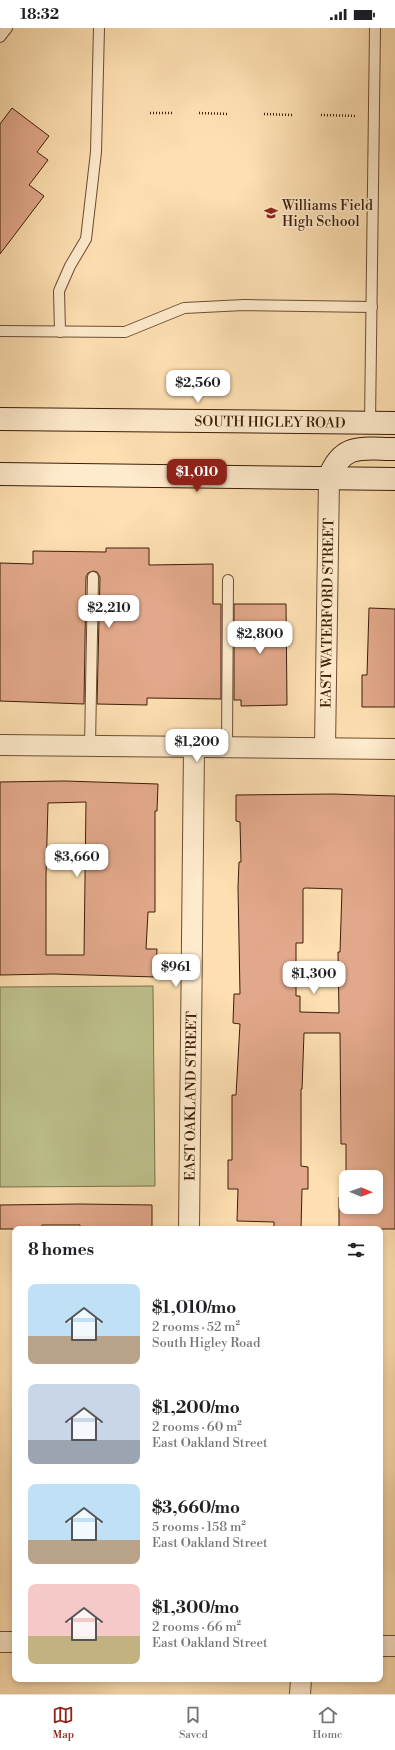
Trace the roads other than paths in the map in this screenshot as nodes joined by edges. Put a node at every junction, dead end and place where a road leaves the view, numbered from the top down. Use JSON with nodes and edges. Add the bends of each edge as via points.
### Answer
{"nodes":[{"id":1,"x":7,"y":28,"type":"edge"},
{"id":2,"x":99,"y":28,"type":"edge"},
{"id":3,"x":375,"y":28,"type":"edge"},
{"id":4,"x":0,"y":37,"type":"edge"},
{"id":5,"x":372,"y":307,"type":"junction"},
{"id":6,"x":0,"y":331,"type":"edge"},
{"id":7,"x":60,"y":332,"type":"junction"},
{"id":8,"x":0,"y":419,"type":"edge"},
{"id":9,"x":370,"y":423,"type":"junction"},
{"id":10,"x":395,"y":423,"type":"edge"},
{"id":11,"x":395,"y":450,"type":"edge"},
{"id":12,"x":0,"y":474,"type":"edge"},
{"id":13,"x":329,"y":478,"type":"junction"},
{"id":14,"x":395,"y":479,"type":"edge"},
{"id":15,"x":93,"y":578,"type":"dead end"},
{"id":16,"x":228,"y":580,"type":"dead end"},
{"id":17,"x":0,"y":745,"type":"edge"},
{"id":18,"x":90,"y":746,"type":"junction"},
{"id":19,"x":194,"y":747,"type":"junction"},
{"id":20,"x":227,"y":747,"type":"junction"},
{"id":21,"x":325,"y":748,"type":"junction"},
{"id":22,"x":395,"y":749,"type":"edge"},
{"id":23,"x":190,"y":1226,"type":"edge"},
{"id":24,"x":0,"y":1642,"type":"edge"},
{"id":25,"x":12,"y":1642,"type":"edge"},
{"id":26,"x":383,"y":1646,"type":"edge"},
{"id":27,"x":395,"y":1646,"type":"edge"},
{"id":28,"x":301,"y":1682,"type":"edge"},
{"id":29,"x":300,"y":1694,"type":"edge"}],
"edges":[{"from":1,"to":4,"type":"lane"},
{"from":2,"to":7,"type":"lane","via":[[96,152],[86,239],[59,291]]},
{"from":3,"to":5,"type":"lane"},
{"from":5,"to":7,"type":"lane","via":[[244,305],[184,308],[125,332]]},
{"from":5,"to":9,"type":"lane"},
{"from":6,"to":7,"type":"lane"},
{"from":8,"to":9,"type":"main road","name":"SOUTH HIGLEY ROAD"},
{"from":9,"to":10,"type":"main road","name":"SOUTH HIGLEY ROAD"},
{"from":11,"to":13,"type":"main road","via":[[349,451],[338,459]]},
{"from":12,"to":13,"type":"main road"},
{"from":13,"to":14,"type":"main road"},
{"from":13,"to":21,"type":"street","name":"EAST WATERFORD STREET"},
{"from":15,"to":18,"type":"lane"},
{"from":16,"to":20,"type":"lane"},
{"from":17,"to":18,"type":"street"},
{"from":18,"to":19,"type":"street"},
{"from":19,"to":20,"type":"street"},
{"from":19,"to":23,"type":"street","name":"EAST OAKLAND STREET"},
{"from":20,"to":21,"type":"street"},
{"from":21,"to":22,"type":"street"},
{"from":24,"to":25,"type":"street"},
{"from":26,"to":27,"type":"street"},
{"from":28,"to":29,"type":"street"}]}
